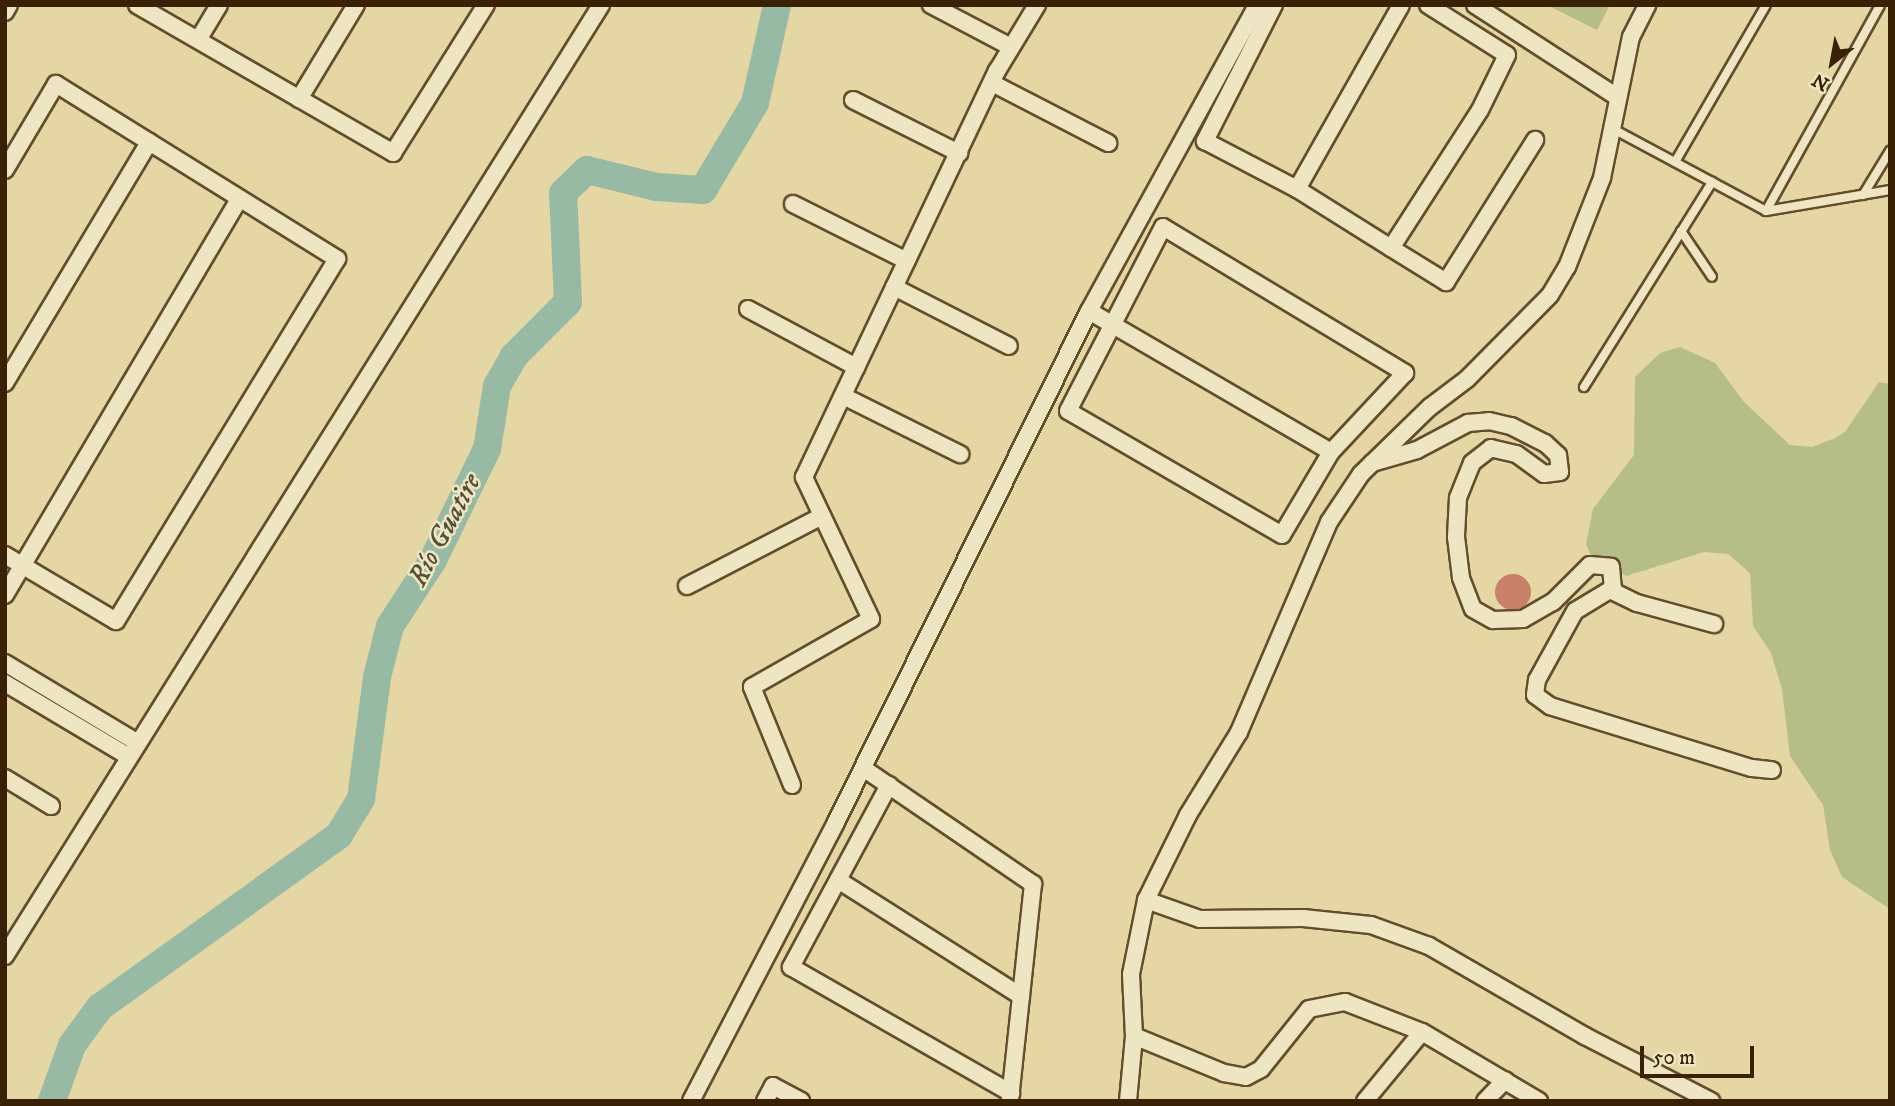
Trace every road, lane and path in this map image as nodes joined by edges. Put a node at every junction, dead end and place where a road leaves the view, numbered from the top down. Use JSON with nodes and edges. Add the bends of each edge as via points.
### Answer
{"nodes":[{"id":1,"x":9,"y":5,"type":"edge"},
{"id":2,"x":137,"y":5,"type":"edge"},
{"id":3,"x":219,"y":5,"type":"edge"},
{"id":4,"x":356,"y":5,"type":"edge"},
{"id":5,"x":486,"y":5,"type":"edge"},
{"id":6,"x":601,"y":5,"type":"edge"},
{"id":7,"x":931,"y":5,"type":"edge"},
{"id":8,"x":1037,"y":5,"type":"edge"},
{"id":9,"x":1256,"y":5,"type":"edge"},
{"id":10,"x":1274,"y":5,"type":"edge"},
{"id":11,"x":1401,"y":5,"type":"edge"},
{"id":12,"x":1428,"y":5,"type":"edge"},
{"id":13,"x":1475,"y":5,"type":"edge"},
{"id":14,"x":1647,"y":5,"type":"edge"},
{"id":15,"x":1766,"y":5,"type":"edge"},
{"id":16,"x":1880,"y":5,"type":"edge"},
{"id":17,"x":5,"y":12,"type":"edge"},
{"id":18,"x":198,"y":40,"type":"junction"},
{"id":19,"x":1011,"y":47,"type":"junction"},
{"id":20,"x":992,"y":83,"type":"junction"},
{"id":21,"x":1617,"y":97,"type":"junction"},
{"id":22,"x":299,"y":99,"type":"junction"},
{"id":23,"x":853,"y":100,"type":"dead end"},
{"id":24,"x":1615,"y":130,"type":"junction"},
{"id":25,"x":1535,"y":140,"type":"dead end"},
{"id":26,"x":149,"y":142,"type":"junction"},
{"id":27,"x":1108,"y":143,"type":"dead end"},
{"id":28,"x":1890,"y":151,"type":"edge"},
{"id":29,"x":958,"y":153,"type":"junction"},
{"id":30,"x":1675,"y":162,"type":"junction"},
{"id":31,"x":5,"y":170,"type":"edge"},
{"id":32,"x":1712,"y":182,"type":"junction"},
{"id":33,"x":1297,"y":189,"type":"junction"},
{"id":34,"x":1890,"y":190,"type":"edge"},
{"id":35,"x":1863,"y":195,"type":"junction"},
{"id":36,"x":239,"y":199,"type":"junction"},
{"id":37,"x":793,"y":204,"type":"dead end"},
{"id":38,"x":1766,"y":211,"type":"junction"},
{"id":39,"x":1681,"y":231,"type":"junction"},
{"id":40,"x":1391,"y":248,"type":"junction"},
{"id":41,"x":907,"y":261,"type":"junction"},
{"id":42,"x":1712,"y":277,"type":"dead end"},
{"id":43,"x":894,"y":287,"type":"junction"},
{"id":44,"x":748,"y":309,"type":"dead end"},
{"id":45,"x":1089,"y":311,"type":"junction"},
{"id":46,"x":1113,"y":325,"type":"junction"},
{"id":47,"x":1009,"y":346,"type":"dead end"},
{"id":48,"x":856,"y":367,"type":"junction"},
{"id":49,"x":5,"y":383,"type":"edge"},
{"id":50,"x":1584,"y":387,"type":"dead end"},
{"id":51,"x":842,"y":396,"type":"junction"},
{"id":52,"x":1331,"y":452,"type":"junction"},
{"id":53,"x":960,"y":454,"type":"dead end"},
{"id":54,"x":1372,"y":463,"type":"junction"},
{"id":55,"x":822,"y":516,"type":"junction"},
{"id":56,"x":5,"y":555,"type":"edge"},
{"id":57,"x":23,"y":566,"type":"junction"},
{"id":58,"x":687,"y":586,"type":"dead end"},
{"id":59,"x":1610,"y":590,"type":"junction"},
{"id":60,"x":5,"y":595,"type":"edge"},
{"id":61,"x":1714,"y":624,"type":"dead end"},
{"id":62,"x":5,"y":663,"type":"edge"},
{"id":63,"x":5,"y":683,"type":"edge"},
{"id":64,"x":133,"y":750,"type":"junction"},
{"id":65,"x":863,"y":768,"type":"junction"},
{"id":66,"x":1772,"y":770,"type":"dead end"},
{"id":67,"x":5,"y":778,"type":"edge"},
{"id":68,"x":792,"y":785,"type":"dead end"},
{"id":69,"x":889,"y":785,"type":"junction"},
{"id":70,"x":51,"y":806,"type":"dead end"},
{"id":71,"x":838,"y":880,"type":"junction"},
{"id":72,"x":1146,"y":900,"type":"junction"},
{"id":73,"x":5,"y":956,"type":"edge"},
{"id":74,"x":1021,"y":996,"type":"junction"},
{"id":75,"x":1422,"y":1032,"type":"junction"},
{"id":76,"x":1134,"y":1036,"type":"junction"},
{"id":77,"x":1505,"y":1080,"type":"junction"},
{"id":78,"x":1010,"y":1097,"type":"edge"},
{"id":79,"x":691,"y":1101,"type":"edge"},
{"id":80,"x":765,"y":1101,"type":"edge"},
{"id":81,"x":802,"y":1101,"type":"edge"},
{"id":82,"x":1128,"y":1101,"type":"edge"},
{"id":83,"x":1365,"y":1101,"type":"edge"},
{"id":84,"x":1485,"y":1101,"type":"edge"},
{"id":85,"x":1539,"y":1101,"type":"edge"},
{"id":86,"x":1711,"y":1101,"type":"edge"}],
"edges":[{"from":1,"to":17,"type":"street"},
{"from":2,"to":18,"type":"street"},
{"from":3,"to":18,"type":"street"},
{"from":4,"to":22,"type":"street"},
{"from":5,"to":22,"type":"street","via":[[393,153]]},
{"from":6,"to":64,"type":"street"},
{"from":7,"to":19,"type":"street"},
{"from":8,"to":19,"type":"street"},
{"from":9,"to":45,"type":"street"},
{"from":10,"to":33,"type":"street","via":[[1206,141]]},
{"from":11,"to":33,"type":"street"},
{"from":12,"to":40,"type":"street","via":[[1507,55],[1480,110]]},
{"from":13,"to":21,"type":"street"},
{"from":14,"to":21,"type":"street","via":[[1631,37]]},
{"from":15,"to":30,"type":"lane"},
{"from":16,"to":38,"type":"lane"},
{"from":18,"to":22,"type":"street"},
{"from":19,"to":20,"type":"street"},
{"from":20,"to":27,"type":"street"},
{"from":20,"to":29,"type":"street"},
{"from":21,"to":24,"type":"street"},
{"from":23,"to":29,"type":"street"},
{"from":24,"to":30,"type":"lane"},
{"from":24,"to":54,"type":"street","via":[[1577,242],[1550,295],[1467,379],[1430,407]]},
{"from":25,"to":40,"type":"street","via":[[1446,282]]},
{"from":26,"to":31,"type":"street","via":[[56,84]]},
{"from":26,"to":36,"type":"street"},
{"from":26,"to":49,"type":"street"},
{"from":28,"to":35,"type":"lane"},
{"from":29,"to":41,"type":"street"},
{"from":30,"to":32,"type":"lane"},
{"from":32,"to":38,"type":"lane"},
{"from":32,"to":39,"type":"lane"},
{"from":33,"to":40,"type":"street"},
{"from":34,"to":35,"type":"lane"},
{"from":35,"to":38,"type":"lane"},
{"from":36,"to":57,"type":"street"},
{"from":36,"to":57,"type":"street","via":[[337,259],[116,621]]},
{"from":37,"to":41,"type":"street"},
{"from":39,"to":42,"type":"lane"},
{"from":39,"to":50,"type":"lane"},
{"from":41,"to":43,"type":"street"},
{"from":43,"to":47,"type":"street"},
{"from":43,"to":48,"type":"street"},
{"from":44,"to":48,"type":"street"},
{"from":45,"to":46,"type":"street"},
{"from":45,"to":65,"type":"street"},
{"from":46,"to":52,"type":"street"},
{"from":46,"to":52,"type":"street","via":[[1068,411],[1282,536]]},
{"from":46,"to":52,"type":"street","via":[[1163,227],[1405,373]]},
{"from":48,"to":51,"type":"street"},
{"from":51,"to":53,"type":"street"},
{"from":51,"to":55,"type":"street","via":[[804,477]]},
{"from":54,"to":59,"type":"street","via":[[1418,450],[1468,423],[1489,421],[1536,436],[1558,455],[1560,472],[1544,474],[1516,454],[1491,448],[1472,463],[1456,518],[1458,558],[1469,600],[1481,615],[1493,620],[1523,619],[1553,602],[1597,563],[1611,567],[1615,580]]},
{"from":54,"to":72,"type":"street","via":[[1329,522],[1239,732],[1188,815]]},
{"from":55,"to":58,"type":"street"},
{"from":55,"to":68,"type":"street","via":[[871,619],[752,687]]},
{"from":56,"to":57,"type":"street"},
{"from":57,"to":60,"type":"street"},
{"from":59,"to":61,"type":"street","via":[[1637,603]]},
{"from":59,"to":66,"type":"street","via":[[1575,611],[1537,680],[1534,690],[1541,702],[1752,768]]},
{"from":62,"to":64,"type":"street"},
{"from":63,"to":64,"type":"street"},
{"from":64,"to":73,"type":"street"},
{"from":65,"to":69,"type":"street"},
{"from":65,"to":79,"type":"street"},
{"from":67,"to":70,"type":"street"},
{"from":69,"to":71,"type":"street"},
{"from":69,"to":74,"type":"street","via":[[1033,884]]},
{"from":71,"to":74,"type":"street"},
{"from":71,"to":78,"type":"street","via":[[791,967]]},
{"from":72,"to":76,"type":"street","via":[[1131,974]]},
{"from":72,"to":86,"type":"street","via":[[1200,919],[1303,918],[1371,925],[1429,946],[1585,1036]]},
{"from":74,"to":78,"type":"street"},
{"from":75,"to":76,"type":"street","via":[[1345,1002],[1329,1002],[1308,1009],[1261,1069],[1238,1077]]},
{"from":75,"to":77,"type":"street"},
{"from":75,"to":83,"type":"street"},
{"from":76,"to":82,"type":"street"},
{"from":77,"to":84,"type":"street"},
{"from":77,"to":85,"type":"street"},
{"from":80,"to":81,"type":"street","via":[[772,1086]]}]}
